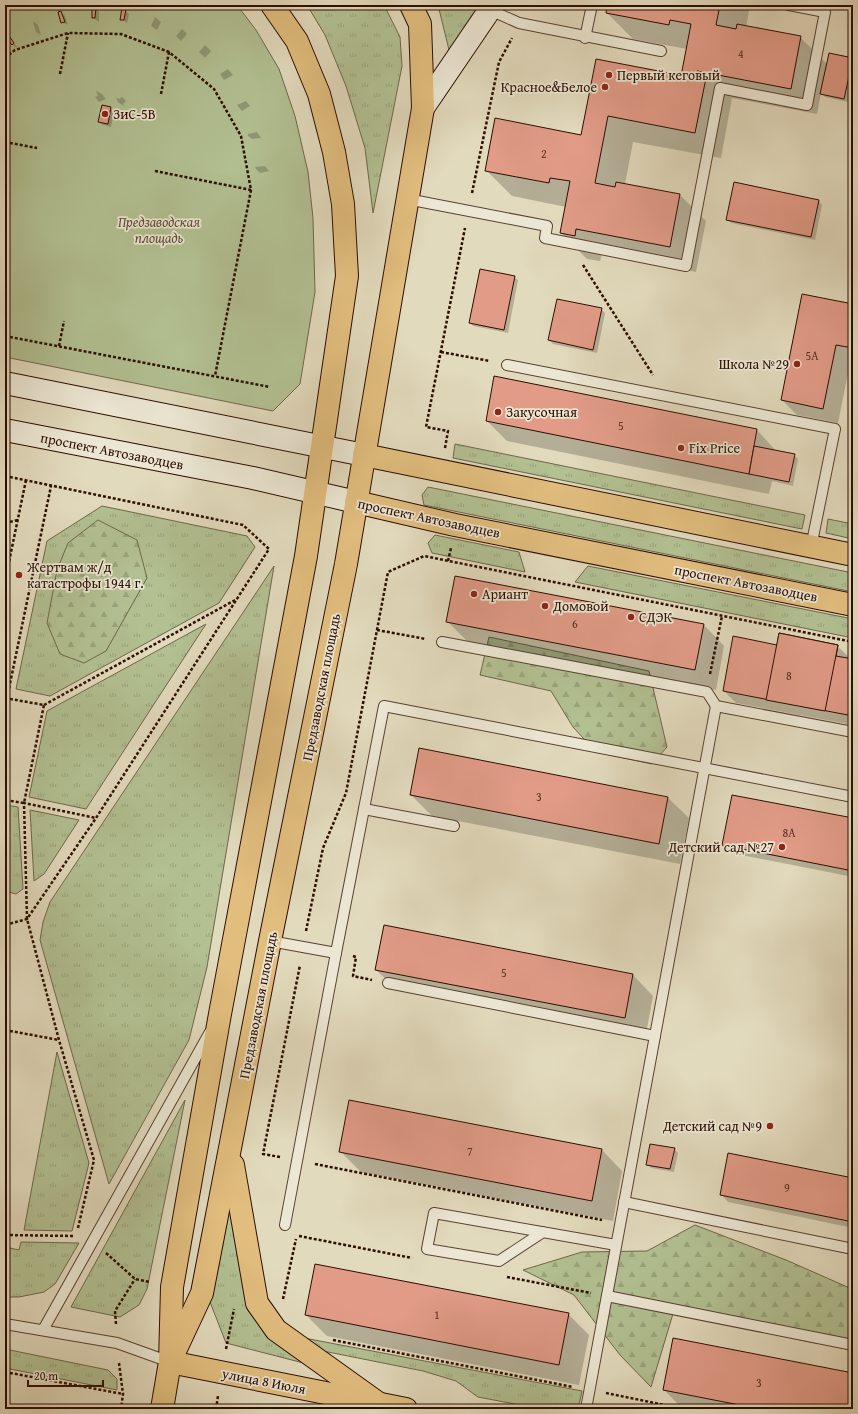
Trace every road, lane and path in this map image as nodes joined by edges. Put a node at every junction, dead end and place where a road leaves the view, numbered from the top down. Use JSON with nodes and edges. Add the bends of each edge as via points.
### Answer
{"nodes":[{"id":1,"x":272,"y":5,"type":"edge"},
{"id":2,"x":411,"y":5,"type":"edge"},
{"id":3,"x":592,"y":5,"type":"edge"},
{"id":4,"x":789,"y":5,"type":"edge"},
{"id":5,"x":491,"y":7,"type":"edge"},
{"id":6,"x":68,"y":32,"type":"junction"},
{"id":7,"x":585,"y":38,"type":"junction"},
{"id":8,"x":661,"y":51,"type":"dead end"},
{"id":9,"x":169,"y":52,"type":"junction"},
{"id":10,"x":5,"y":58,"type":"edge"},
{"id":11,"x":60,"y":74,"type":"dead end"},
{"id":12,"x":161,"y":94,"type":"dead end"},
{"id":13,"x":423,"y":108,"type":"junction"},
{"id":14,"x":5,"y":142,"type":"edge"},
{"id":15,"x":37,"y":148,"type":"dead end"},
{"id":16,"x":155,"y":171,"type":"dead end"},
{"id":17,"x":251,"y":190,"type":"junction"},
{"id":18,"x":407,"y":199,"type":"junction"},
{"id":19,"x":570,"y":243,"type":"junction"},
{"id":20,"x":64,"y":321,"type":"dead end"},
{"id":21,"x":5,"y":336,"type":"edge"},
{"id":22,"x":59,"y":346,"type":"junction"},
{"id":23,"x":441,"y":352,"type":"dead end"},
{"id":24,"x":507,"y":365,"type":"joint"},
{"id":25,"x":215,"y":376,"type":"junction"},
{"id":26,"x":5,"y":383,"type":"edge"},
{"id":27,"x":270,"y":387,"type":"dead end"},
{"id":28,"x":666,"y":396,"type":"junction"},
{"id":29,"x":5,"y":430,"type":"edge"},
{"id":30,"x":448,"y":431,"type":"dead end"},
{"id":31,"x":322,"y":446,"type":"junction"},
{"id":32,"x":445,"y":450,"type":"dead end"},
{"id":33,"x":364,"y":455,"type":"junction"},
{"id":34,"x":5,"y":476,"type":"edge"},
{"id":35,"x":26,"y":480,"type":"junction"},
{"id":36,"x":51,"y":486,"type":"junction"},
{"id":37,"x":315,"y":493,"type":"junction"},
{"id":38,"x":356,"y":502,"type":"junction"},
{"id":39,"x":18,"y":520,"type":"junction"},
{"id":40,"x":5,"y":523,"type":"edge"},
{"id":41,"x":811,"y":547,"type":"junction"},
{"id":42,"x":449,"y":554,"type":"dead end"},
{"id":43,"x":853,"y":555,"type":"edge"},
{"id":44,"x":448,"y":561,"type":"junction"},
{"id":45,"x":5,"y":581,"type":"edge"},
{"id":46,"x":237,"y":599,"type":"junction"},
{"id":47,"x":853,"y":605,"type":"edge"},
{"id":48,"x":722,"y":616,"type":"junction"},
{"id":49,"x":377,"y":630,"type":"junction"},
{"id":50,"x":442,"y":642,"type":"joint"},
{"id":51,"x":853,"y":642,"type":"edge"},
{"id":52,"x":707,"y":692,"type":"junction"},
{"id":53,"x":6,"y":698,"type":"edge"},
{"id":54,"x":44,"y":705,"type":"junction"},
{"id":55,"x":716,"y":706,"type":"junction"},
{"id":56,"x":853,"y":732,"type":"edge"},
{"id":57,"x":705,"y":769,"type":"junction"},
{"id":58,"x":853,"y":797,"type":"edge"},
{"id":59,"x":5,"y":800,"type":"edge"},
{"id":60,"x":24,"y":803,"type":"junction"},
{"id":61,"x":364,"y":808,"type":"junction"},
{"id":62,"x":96,"y":818,"type":"junction"},
{"id":63,"x":454,"y":826,"type":"dead end"},
{"id":64,"x":27,"y":919,"type":"junction"},
{"id":65,"x":5,"y":925,"type":"edge"},
{"id":66,"x":270,"y":941,"type":"junction"},
{"id":67,"x":303,"y":947,"type":"junction"},
{"id":68,"x":336,"y":953,"type":"junction"},
{"id":69,"x":388,"y":983,"type":"joint"},
{"id":70,"x":220,"y":1014,"type":"junction"},
{"id":71,"x":5,"y":1030,"type":"edge"},
{"id":72,"x":655,"y":1036,"type":"junction"},
{"id":73,"x":59,"y":1040,"type":"junction"},
{"id":74,"x":231,"y":1146,"type":"junction"},
{"id":75,"x":298,"y":1160,"type":"junction"},
{"id":76,"x":624,"y":1202,"type":"junction"},
{"id":77,"x":620,"y":1224,"type":"junction"},
{"id":78,"x":285,"y":1225,"type":"dead end"},
{"id":79,"x":543,"y":1232,"type":"junction"},
{"id":80,"x":5,"y":1235,"type":"edge"},
{"id":81,"x":296,"y":1235,"type":"dead end"},
{"id":82,"x":76,"y":1236,"type":"junction"},
{"id":83,"x":94,"y":1242,"type":"junction"},
{"id":84,"x":616,"y":1245,"type":"junction"},
{"id":85,"x":853,"y":1249,"type":"edge"},
{"id":86,"x":607,"y":1296,"type":"junction"},
{"id":87,"x":282,"y":1301,"type":"dead end"},
{"id":88,"x":5,"y":1324,"type":"edge"},
{"id":89,"x":43,"y":1330,"type":"junction"},
{"id":90,"x":331,"y":1340,"type":"dead end"},
{"id":91,"x":853,"y":1345,"type":"edge"},
{"id":92,"x":170,"y":1362,"type":"junction"},
{"id":93,"x":5,"y":1372,"type":"edge"},
{"id":94,"x":590,"y":1390,"type":"junction"},
{"id":95,"x":123,"y":1394,"type":"dead end"},
{"id":96,"x":378,"y":1403,"type":"junction"},
{"id":97,"x":162,"y":1409,"type":"edge"},
{"id":98,"x":406,"y":1409,"type":"edge"},
{"id":99,"x":586,"y":1409,"type":"edge"},
{"id":100,"x":684,"y":1409,"type":"edge"}],
"edges":[{"from":1,"to":31,"type":"main road","via":[[297,41],[319,94],[334,152],[343,204],[347,276]]},
{"from":2,"to":13,"type":"main road","name":"Предзаводская площадь","via":[[420,24]]},
{"from":3,"to":7,"type":"lane"},
{"from":4,"to":19,"type":"lane","via":[[825,12],[807,105],[720,88],[686,266]]},
{"from":5,"to":7,"type":"lane","via":[[519,23]]},
{"from":5,"to":13,"type":"main road"},
{"from":6,"to":9,"type":"path","via":[[121,34]]},
{"from":6,"to":10,"type":"path","via":[[15,50]]},
{"from":6,"to":11,"type":"path"},
{"from":7,"to":8,"type":"lane"},
{"from":9,"to":12,"type":"path"},
{"from":9,"to":17,"type":"path","via":[[214,88],[241,136]]},
{"from":13,"to":18,"type":"main road","name":"Предзаводская площадь"},
{"from":14,"to":15,"type":"path"},
{"from":16,"to":17,"type":"path"},
{"from":17,"to":25,"type":"path"},
{"from":18,"to":19,"type":"lane","via":[[547,226],[545,238]]},
{"from":18,"to":33,"type":"main road","name":"Предзаводская площадь"},
{"from":19,"to":28,"type":"path"},
{"from":20,"to":22,"type":"path"},
{"from":21,"to":22,"type":"path"},
{"from":22,"to":25,"type":"path"},
{"from":23,"to":24,"type":"path"},
{"from":24,"to":28,"type":"lane"},
{"from":25,"to":27,"type":"path"},
{"from":26,"to":31,"type":"main road"},
{"from":28,"to":41,"type":"lane","via":[[835,429]]},
{"from":29,"to":37,"type":"main road","name":"проспект Автозаводцев","via":[[252,478]]},
{"from":30,"to":32,"type":"path"},
{"from":31,"to":33,"type":"main road"},
{"from":31,"to":37,"type":"main road"},
{"from":33,"to":38,"type":"main road","name":"Предзаводская площадь"},
{"from":33,"to":41,"type":"main road"},
{"from":34,"to":35,"type":"path"},
{"from":35,"to":36,"type":"path"},
{"from":35,"to":39,"type":"path"},
{"from":36,"to":46,"type":"path","via":[[243,525],[269,549]]},
{"from":36,"to":53,"type":"path"},
{"from":37,"to":38,"type":"main road","name":"проспект Автозаводцев"},
{"from":37,"to":70,"type":"main road","name":"Предзаводская площадь","via":[[306,556]]},
{"from":38,"to":47,"type":"main road","name":"проспект Автозаводцев","via":[[455,525]]},
{"from":38,"to":66,"type":"main road","name":"Предзаводская площадь","via":[[346,564]]},
{"from":39,"to":40,"type":"path"},
{"from":39,"to":45,"type":"path"},
{"from":41,"to":43,"type":"main road"},
{"from":42,"to":44,"type":"path"},
{"from":44,"to":48,"type":"path"},
{"from":44,"to":49,"type":"path","via":[[424,556],[388,572]]},
{"from":46,"to":54,"type":"path"},
{"from":46,"to":62,"type":"path"},
{"from":48,"to":51,"type":"path"},
{"from":48,"to":52,"type":"path"},
{"from":49,"to":50,"type":"path"},
{"from":49,"to":67,"type":"path","via":[[346,793],[324,848]]},
{"from":50,"to":52,"type":"lane"},
{"from":52,"to":55,"type":"lane"},
{"from":53,"to":54,"type":"path"},
{"from":54,"to":60,"type":"path"},
{"from":55,"to":56,"type":"lane"},
{"from":55,"to":57,"type":"lane"},
{"from":57,"to":58,"type":"lane"},
{"from":57,"to":61,"type":"lane","via":[[384,706]]},
{"from":57,"to":72,"type":"lane"},
{"from":59,"to":60,"type":"path"},
{"from":60,"to":62,"type":"path"},
{"from":60,"to":64,"type":"path"},
{"from":61,"to":63,"type":"lane"},
{"from":61,"to":68,"type":"lane"},
{"from":62,"to":64,"type":"path"},
{"from":64,"to":65,"type":"path"},
{"from":64,"to":73,"type":"path"},
{"from":66,"to":67,"type":"lane"},
{"from":66,"to":74,"type":"main road","name":"Предзаводская площадь"},
{"from":67,"to":68,"type":"lane"},
{"from":67,"to":75,"type":"path","via":[[263,1154]]},
{"from":68,"to":69,"type":"path","via":[[356,957],[353,976]]},
{"from":68,"to":75,"type":"lane"},
{"from":69,"to":72,"type":"lane"},
{"from":70,"to":83,"type":"lane"},
{"from":70,"to":92,"type":"main road","name":"Предзаводская площадь","via":[[172,1287]]},
{"from":71,"to":73,"type":"path"},
{"from":72,"to":76,"type":"lane"},
{"from":73,"to":82,"type":"path","via":[[94,1160]]},
{"from":74,"to":92,"type":"main road","name":"Предзаводская площадь","via":[[202,1293]]},
{"from":74,"to":96,"type":"main road","via":[[256,1303],[276,1330]]},
{"from":75,"to":77,"type":"path"},
{"from":75,"to":78,"type":"lane"},
{"from":76,"to":77,"type":"lane"},
{"from":76,"to":85,"type":"lane"},
{"from":77,"to":84,"type":"lane"},
{"from":79,"to":79,"type":"lane","via":[[434,1213],[427,1249],[499,1261]]},
{"from":79,"to":84,"type":"lane"},
{"from":80,"to":82,"type":"path"},
{"from":81,"to":87,"type":"path"},
{"from":82,"to":83,"type":"path"},
{"from":83,"to":89,"type":"lane"},
{"from":84,"to":86,"type":"lane"},
{"from":86,"to":91,"type":"lane"},
{"from":86,"to":94,"type":"lane"},
{"from":88,"to":89,"type":"lane"},
{"from":89,"to":92,"type":"lane","via":[[117,1343]]},
{"from":90,"to":94,"type":"path"},
{"from":92,"to":96,"type":"main road","name":"улица 8 Июля"},
{"from":92,"to":97,"type":"main road","name":"Предзаводская площадь"},
{"from":93,"to":95,"type":"path"},
{"from":94,"to":99,"type":"lane"},
{"from":94,"to":100,"type":"path"},
{"from":96,"to":98,"type":"main road","name":"улица 8 Июля"}]}
